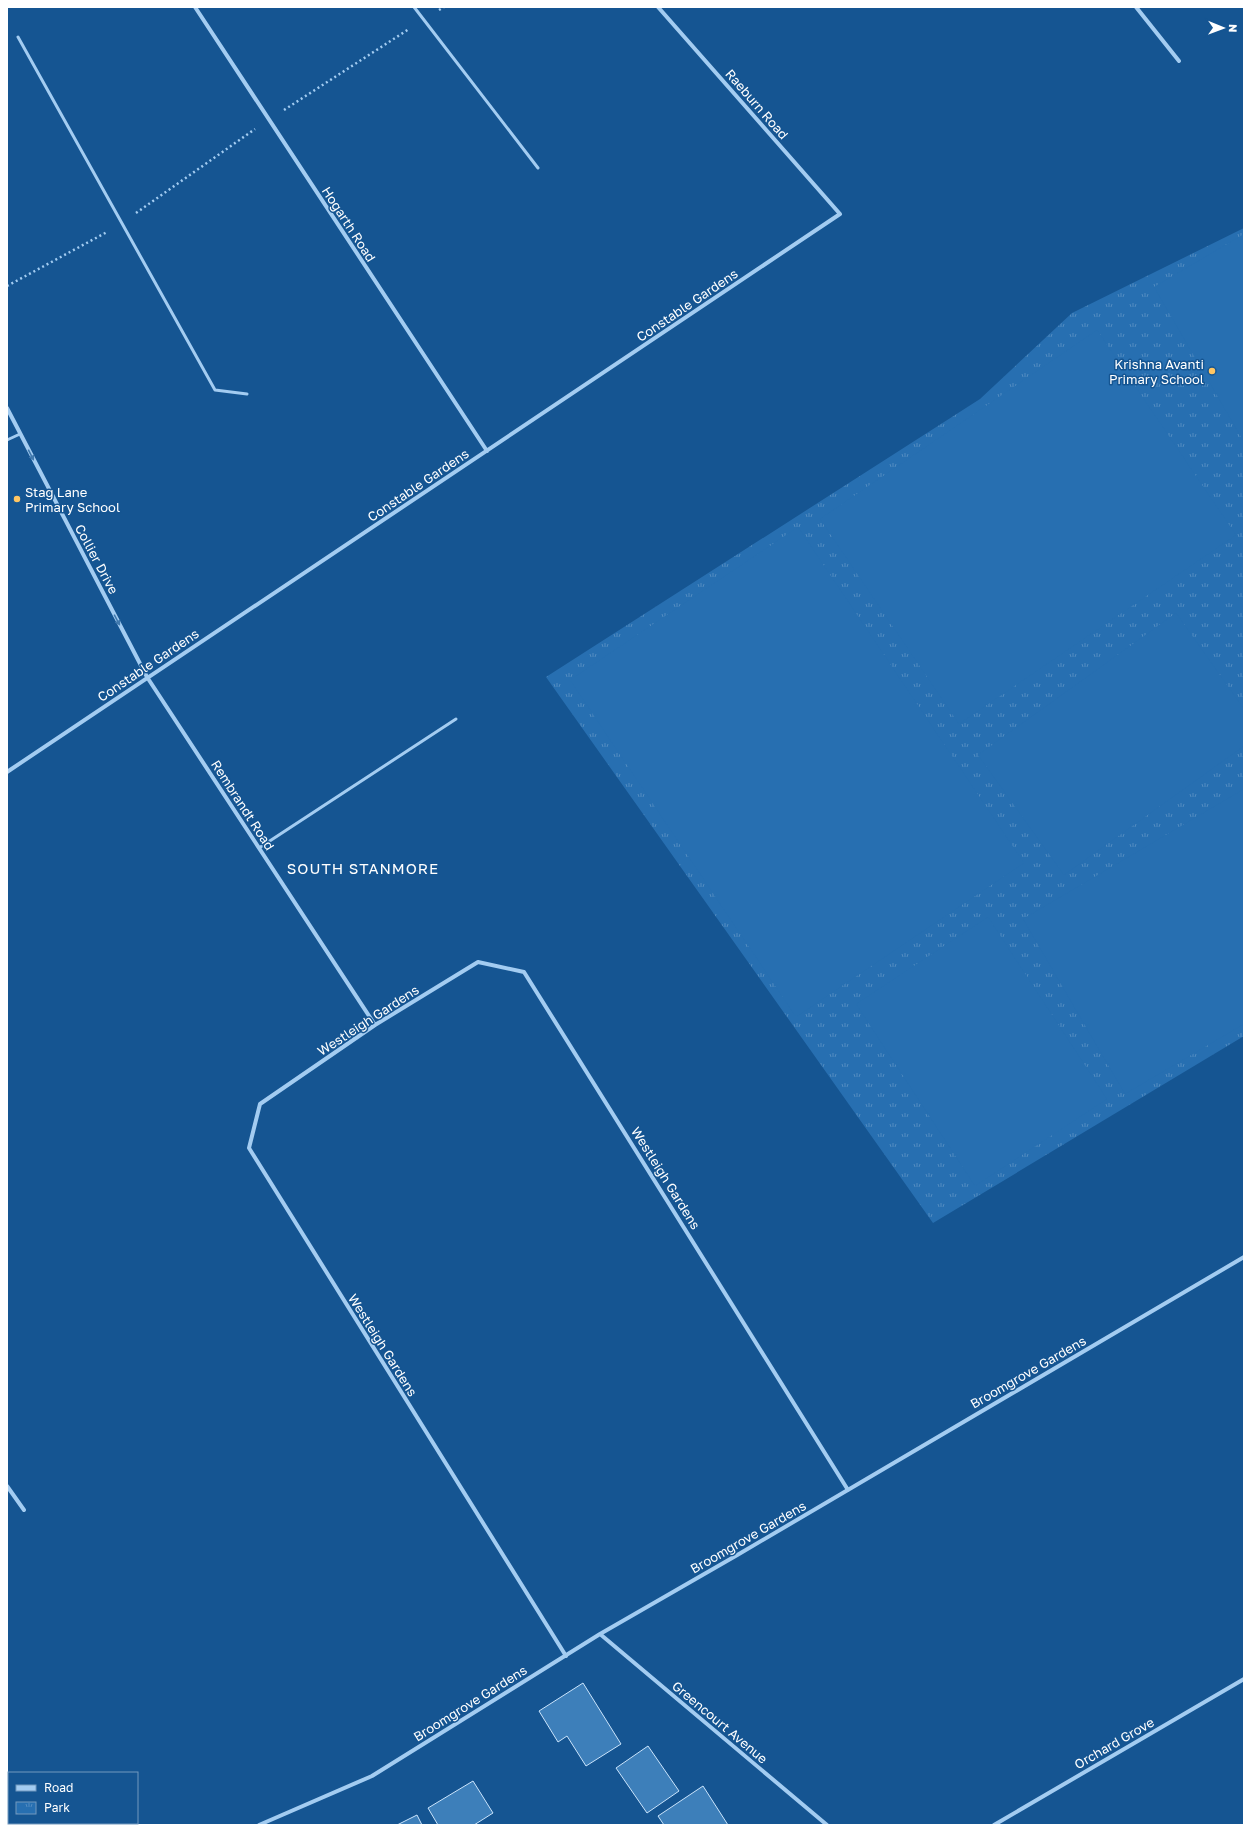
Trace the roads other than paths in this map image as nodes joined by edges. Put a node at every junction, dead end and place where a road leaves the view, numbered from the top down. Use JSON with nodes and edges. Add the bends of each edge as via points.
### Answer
{"nodes":[{"id":1,"x":195,"y":7,"type":"edge"},
{"id":2,"x":414,"y":7,"type":"edge"},
{"id":3,"x":658,"y":7,"type":"edge"},
{"id":4,"x":1136,"y":7,"type":"edge"},
{"id":5,"x":18,"y":37,"type":"dead end"},
{"id":6,"x":1179,"y":61,"type":"dead end"},
{"id":7,"x":538,"y":168,"type":"dead end"},
{"id":8,"x":840,"y":214,"type":"joint"},
{"id":9,"x":247,"y":394,"type":"dead end"},
{"id":10,"x":7,"y":408,"type":"edge"},
{"id":11,"x":20,"y":434,"type":"junction"},
{"id":12,"x":7,"y":440,"type":"edge"},
{"id":13,"x":487,"y":451,"type":"junction"},
{"id":14,"x":147,"y":677,"type":"junction"},
{"id":15,"x":456,"y":719,"type":"dead end"},
{"id":16,"x":7,"y":772,"type":"edge"},
{"id":17,"x":259,"y":848,"type":"junction"},
{"id":18,"x":375,"y":1025,"type":"junction"},
{"id":19,"x":1244,"y":1257,"type":"edge"},
{"id":20,"x":7,"y":1486,"type":"edge"},
{"id":21,"x":848,"y":1490,"type":"junction"},
{"id":22,"x":24,"y":1510,"type":"dead end"},
{"id":23,"x":600,"y":1634,"type":"junction"},
{"id":24,"x":566,"y":1656,"type":"junction"},
{"id":25,"x":1244,"y":1679,"type":"edge"},
{"id":26,"x":259,"y":1825,"type":"edge"},
{"id":27,"x":827,"y":1825,"type":"edge"},
{"id":28,"x":994,"y":1825,"type":"edge"}],
"edges":[{"from":1,"to":13,"type":"street","name":"Hogarth Road"},
{"from":2,"to":7,"type":"lane"},
{"from":3,"to":8,"type":"street","name":"Raeburn Road"},
{"from":4,"to":6,"type":"street"},
{"from":5,"to":9,"type":"lane","via":[[215,390]]},
{"from":8,"to":13,"type":"street","name":"Constable Gardens"},
{"from":10,"to":11,"type":"street","name":"Collier Drive"},
{"from":11,"to":12,"type":"lane"},
{"from":11,"to":14,"type":"street","name":"Collier Drive","one_way":true},
{"from":13,"to":14,"type":"street","name":"Constable Gardens"},
{"from":14,"to":16,"type":"street","name":"Constable Gardens"},
{"from":14,"to":17,"type":"street","name":"Rembrandt Road"},
{"from":15,"to":17,"type":"lane"},
{"from":17,"to":18,"type":"street","name":"Rembrandt Road"},
{"from":18,"to":21,"type":"street","name":"Westleigh Gardens","via":[[478,962],[524,972]]},
{"from":18,"to":24,"type":"street","name":"Westleigh Gardens","via":[[260,1104],[249,1148]]},
{"from":19,"to":21,"type":"street","name":"Broomgrove Gardens"},
{"from":20,"to":22,"type":"street"},
{"from":21,"to":23,"type":"street","name":"Broomgrove Gardens"},
{"from":23,"to":24,"type":"street","name":"Broomgrove Gardens"},
{"from":23,"to":27,"type":"street","name":"Greencourt Avenue"},
{"from":24,"to":26,"type":"street","name":"Broomgrove Gardens","via":[[372,1776]]},
{"from":25,"to":28,"type":"street","name":"Orchard Grove"}]}
